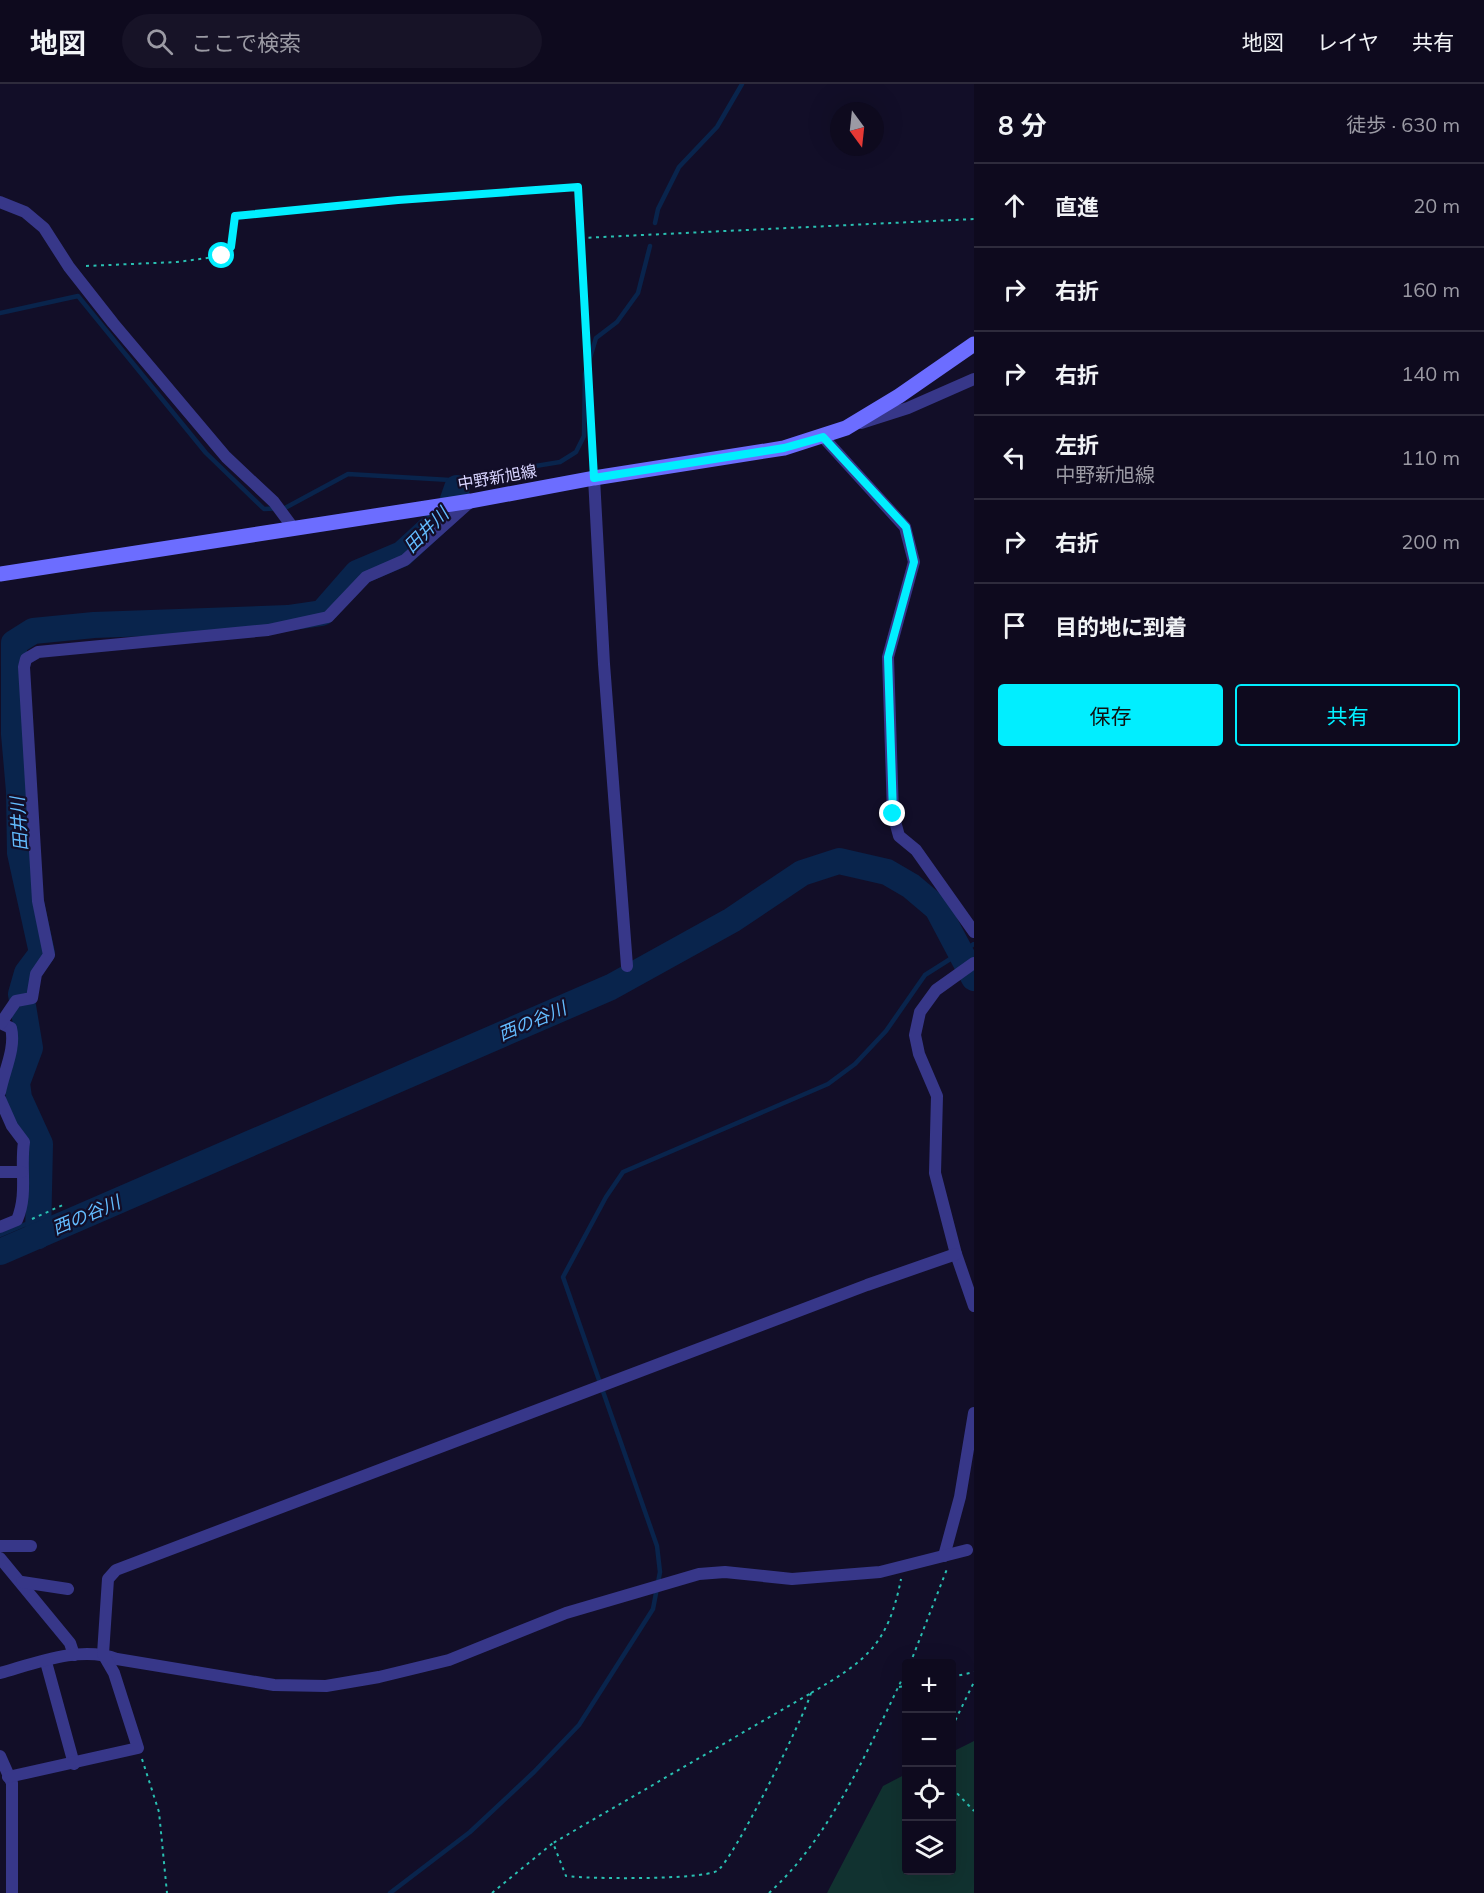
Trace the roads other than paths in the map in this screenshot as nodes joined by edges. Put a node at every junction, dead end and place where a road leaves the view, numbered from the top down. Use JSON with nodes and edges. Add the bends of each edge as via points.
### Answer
{"nodes":[{"id":1,"x":0,"y":202,"type":"edge"},
{"id":2,"x":974,"y":344,"type":"edge"},
{"id":3,"x":974,"y":379,"type":"edge"},
{"id":4,"x":846,"y":428,"type":"junction"},
{"id":5,"x":823,"y":437,"type":"junction"},
{"id":6,"x":594,"y":478,"type":"junction"},
{"id":7,"x":471,"y":501,"type":"junction"},
{"id":8,"x":294,"y":529,"type":"junction"},
{"id":9,"x":0,"y":574,"type":"edge"},
{"id":10,"x":974,"y":932,"type":"edge"},
{"id":11,"x":974,"y":963,"type":"edge"},
{"id":12,"x":627,"y":966,"type":"dead end"},
{"id":13,"x":1,"y":1023,"type":"edge"},
{"id":14,"x":0,"y":1092,"type":"edge"},
{"id":15,"x":0,"y":1099,"type":"edge"},
{"id":16,"x":0,"y":1172,"type":"edge"},
{"id":17,"x":22,"y":1172,"type":"junction"},
{"id":18,"x":0,"y":1227,"type":"edge"},
{"id":19,"x":957,"y":1254,"type":"junction"},
{"id":20,"x":974,"y":1306,"type":"edge"},
{"id":21,"x":974,"y":1413,"type":"edge"},
{"id":22,"x":0,"y":1546,"type":"edge"},
{"id":23,"x":31,"y":1546,"type":"dead end"},
{"id":24,"x":967,"y":1550,"type":"dead end"},
{"id":25,"x":949,"y":1554,"type":"junction"},
{"id":26,"x":0,"y":1558,"type":"edge"},
{"id":27,"x":22,"y":1582,"type":"junction"},
{"id":28,"x":68,"y":1590,"type":"dead end"},
{"id":29,"x":103,"y":1654,"type":"junction"},
{"id":30,"x":74,"y":1655,"type":"junction"},
{"id":31,"x":46,"y":1662,"type":"junction"},
{"id":32,"x":0,"y":1673,"type":"edge"},
{"id":33,"x":0,"y":1756,"type":"edge"},
{"id":34,"x":74,"y":1764,"type":"junction"},
{"id":35,"x":8,"y":1777,"type":"junction"},
{"id":36,"x":12,"y":1893,"type":"edge"}],
"edges":[{"from":1,"to":8,"type":"street","via":[[25,212],[44,228],[69,267],[226,457],[274,502]]},
{"from":2,"to":4,"type":"main road","name":"中野新旭線"},
{"from":3,"to":4,"type":"street","via":[[908,408]]},
{"from":4,"to":5,"type":"main road","name":"中野新旭線"},
{"from":5,"to":6,"type":"main road","name":"中野新旭線","via":[[784,448]]},
{"from":5,"to":10,"type":"street","via":[[906,527],[914,562],[888,657],[893,814],[899,836],[916,850]]},
{"from":6,"to":7,"type":"main road","name":"中野新旭線"},
{"from":6,"to":12,"type":"street"},
{"from":7,"to":8,"type":"main road","name":"中野新旭線"},
{"from":7,"to":13,"type":"street","via":[[405,560],[366,577],[328,617],[268,630],[38,652],[26,659],[38,901],[49,955],[36,974],[32,998],[16,1001]]},
{"from":8,"to":9,"type":"main road","name":"中野新旭線"},
{"from":11,"to":19,"type":"street","via":[[936,990],[920,1012],[915,1035],[937,1096],[935,1173]]},
{"from":13,"to":14,"type":"street","via":[[11,1028],[14,1040]]},
{"from":15,"to":17,"type":"street","via":[[24,1142]]},
{"from":16,"to":17,"type":"street"},
{"from":17,"to":18,"type":"street","via":[[24,1203],[17,1220]]},
{"from":19,"to":20,"type":"street"},
{"from":19,"to":29,"type":"street","via":[[116,1570],[108,1579]]},
{"from":21,"to":25,"type":"street"},
{"from":22,"to":23,"type":"street"},
{"from":24,"to":25,"type":"street"},
{"from":25,"to":29,"type":"street","via":[[880,1572],[792,1579],[725,1572],[699,1574],[566,1613],[449,1660],[327,1686],[274,1686]]},
{"from":26,"to":27,"type":"street"},
{"from":27,"to":28,"type":"street"},
{"from":27,"to":30,"type":"street","via":[[70,1643]]},
{"from":29,"to":30,"type":"street"},
{"from":29,"to":34,"type":"street","via":[[114,1673],[138,1748]]},
{"from":30,"to":31,"type":"street"},
{"from":31,"to":32,"type":"street"},
{"from":31,"to":34,"type":"street"},
{"from":33,"to":35,"type":"street"},
{"from":34,"to":35,"type":"street"},
{"from":35,"to":36,"type":"street","via":[[12,1783]]}]}
